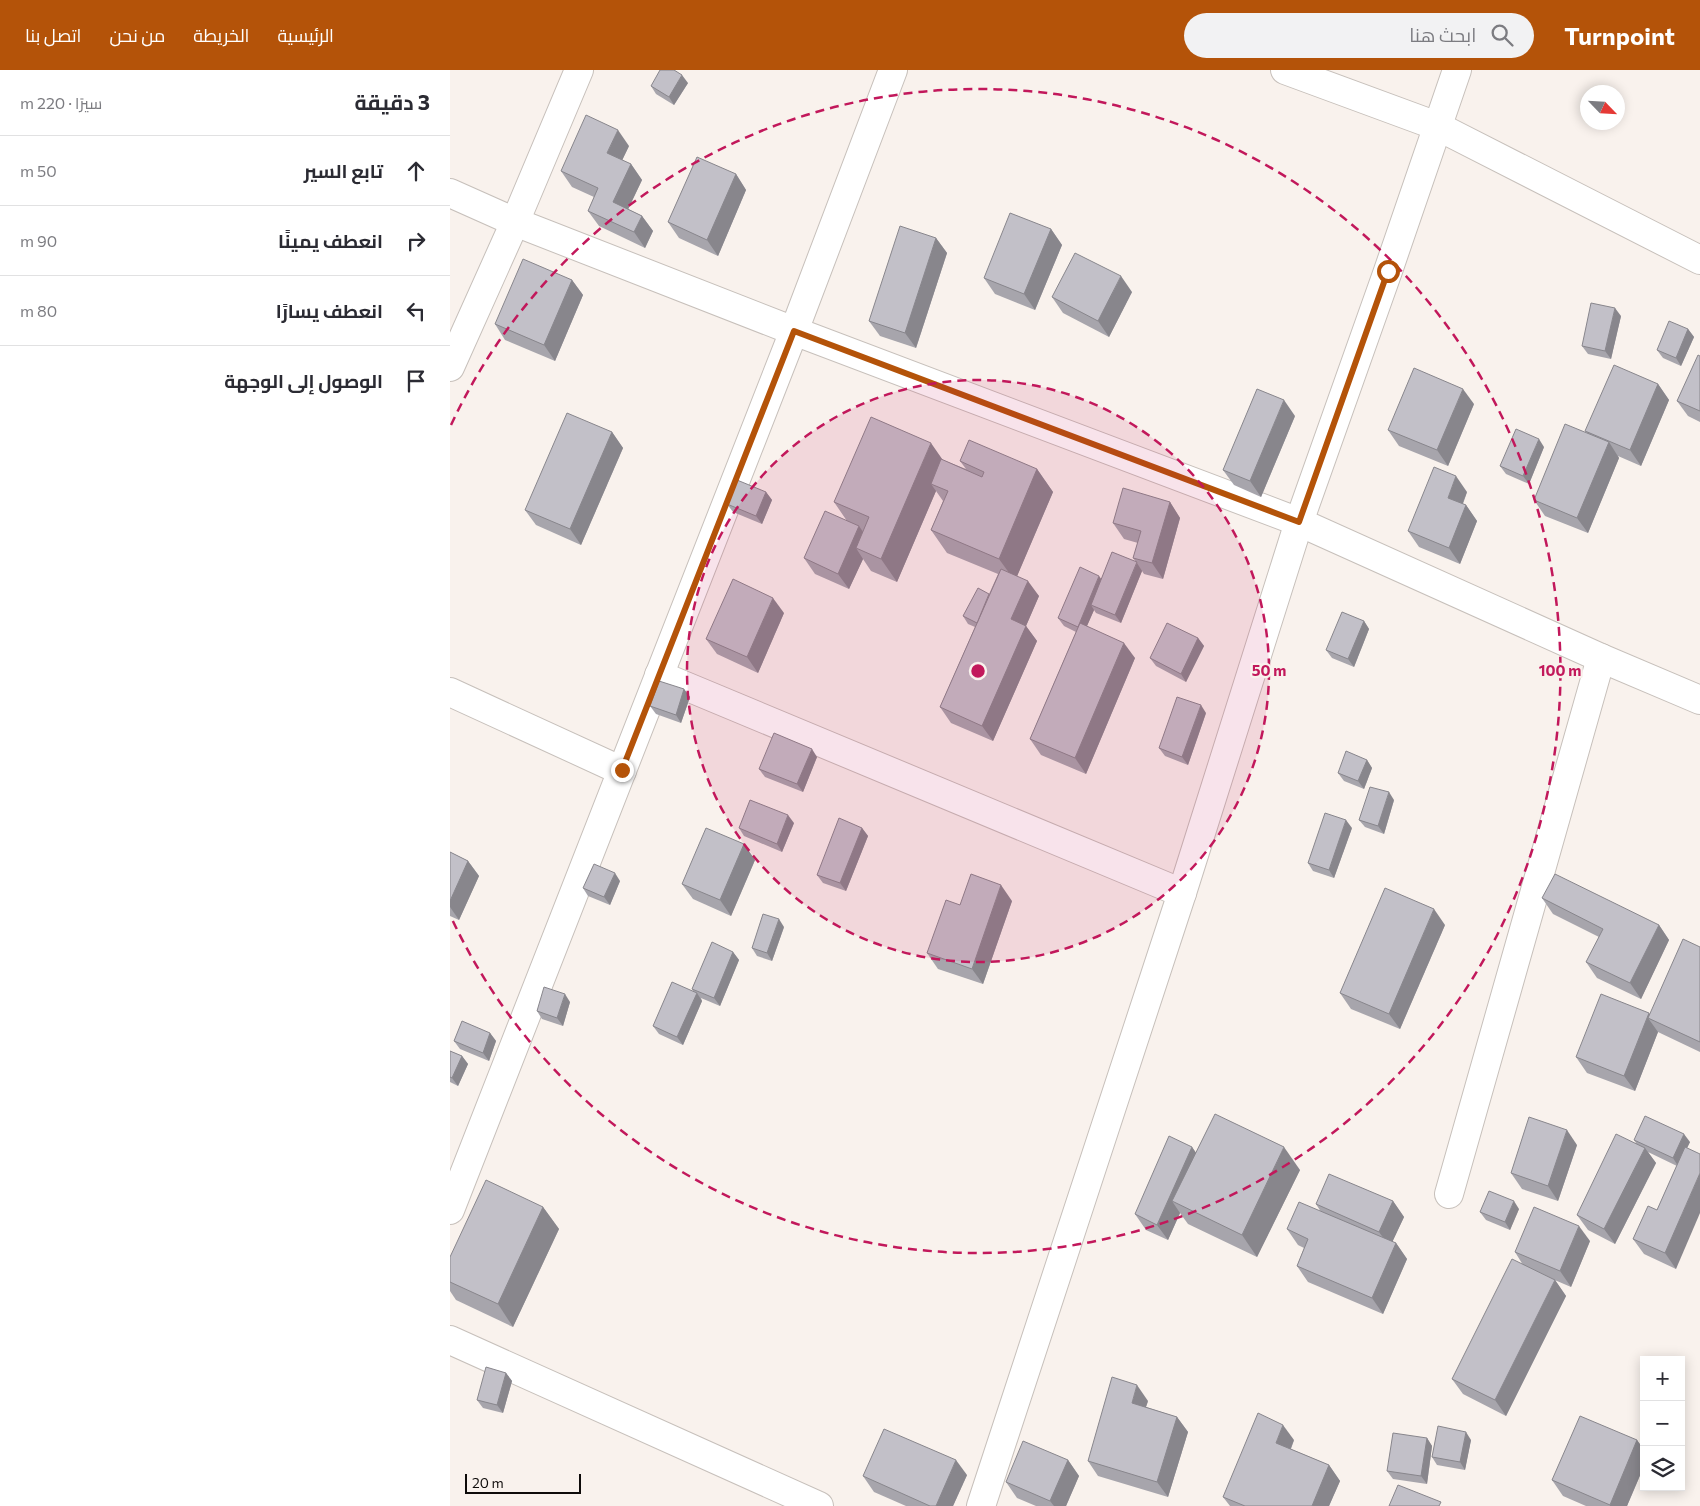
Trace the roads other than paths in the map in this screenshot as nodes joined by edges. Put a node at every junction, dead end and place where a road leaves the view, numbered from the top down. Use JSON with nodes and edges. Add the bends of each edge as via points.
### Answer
{"nodes":[{"id":1,"x":579,"y":70,"type":"edge"},
{"id":2,"x":893,"y":70,"type":"edge"},
{"id":3,"x":1285,"y":70,"type":"edge"},
{"id":4,"x":1457,"y":70,"type":"edge"},
{"id":5,"x":1437,"y":126,"type":"junction"},
{"id":6,"x":450,"y":193,"type":"edge"},
{"id":7,"x":515,"y":222,"type":"junction"},
{"id":8,"x":1700,"y":260,"type":"edge"},
{"id":9,"x":794,"y":331,"type":"junction"},
{"id":10,"x":450,"y":367,"type":"edge"},
{"id":11,"x":1299,"y":522,"type":"junction"},
{"id":12,"x":1601,"y":658,"type":"junction"},
{"id":13,"x":660,"y":675,"type":"junction"},
{"id":14,"x":450,"y":692,"type":"edge"},
{"id":15,"x":1698,"y":692,"type":"edge"},
{"id":16,"x":622,"y":770,"type":"junction"},
{"id":17,"x":1182,"y":894,"type":"junction"},
{"id":18,"x":1449,"y":1194,"type":"dead end"},
{"id":19,"x":450,"y":1210,"type":"edge"},
{"id":20,"x":450,"y":1340,"type":"edge"},
{"id":21,"x":819,"y":1506,"type":"edge"},
{"id":22,"x":981,"y":1506,"type":"edge"}],
"edges":[{"from":1,"to":7,"type":"street"},
{"from":2,"to":9,"type":"street"},
{"from":3,"to":5,"type":"street"},
{"from":4,"to":5,"type":"street"},
{"from":5,"to":8,"type":"street"},
{"from":5,"to":11,"type":"street"},
{"from":6,"to":7,"type":"street"},
{"from":7,"to":9,"type":"street"},
{"from":7,"to":10,"type":"street"},
{"from":9,"to":11,"type":"street"},
{"from":9,"to":13,"type":"street"},
{"from":11,"to":12,"type":"street"},
{"from":11,"to":17,"type":"street"},
{"from":12,"to":15,"type":"street"},
{"from":12,"to":18,"type":"street"},
{"from":13,"to":16,"type":"street"},
{"from":13,"to":17,"type":"street"},
{"from":14,"to":16,"type":"street"},
{"from":16,"to":19,"type":"street"},
{"from":17,"to":22,"type":"street"},
{"from":20,"to":21,"type":"street"}]}
